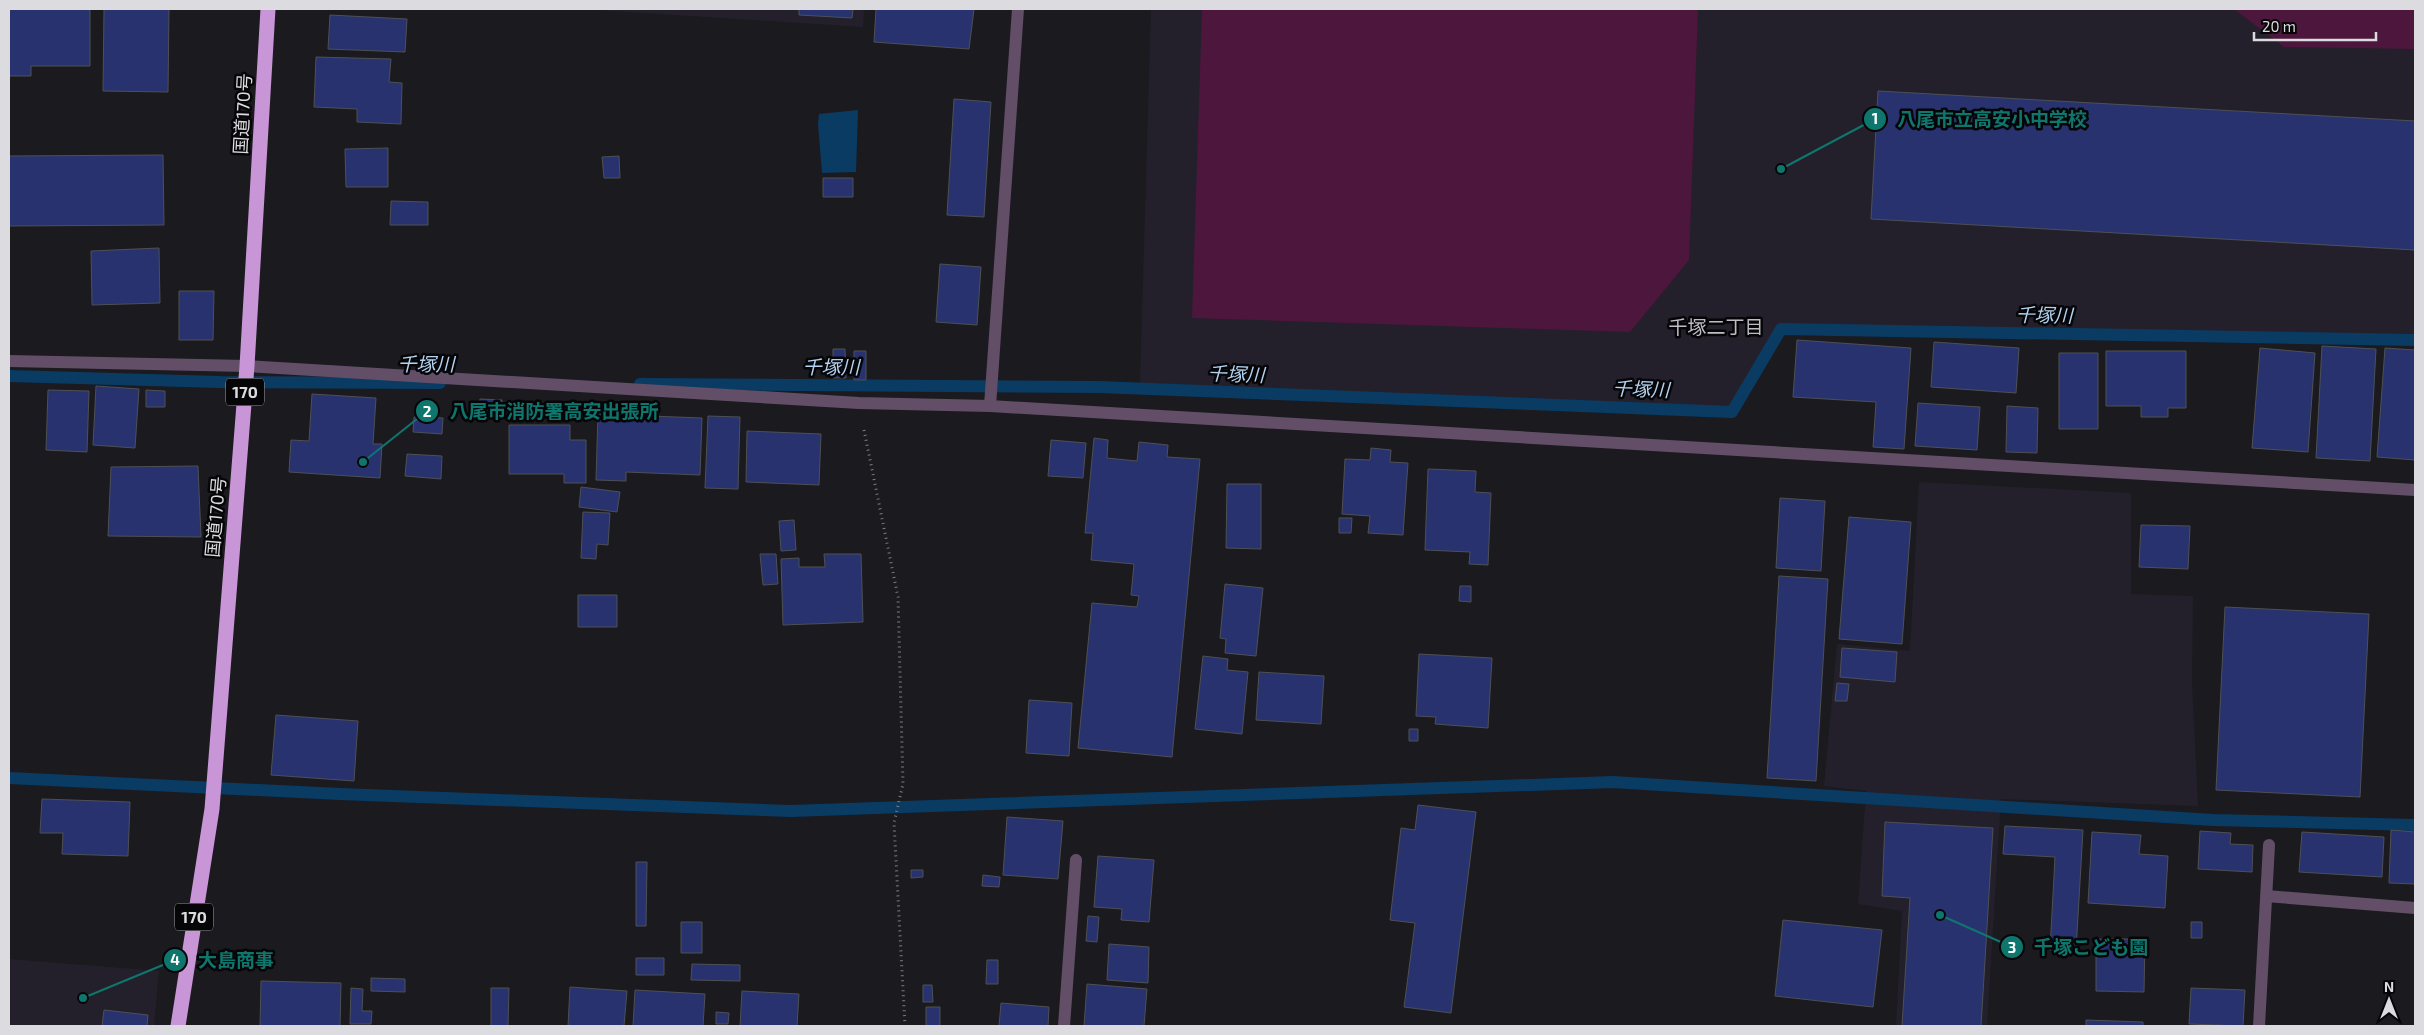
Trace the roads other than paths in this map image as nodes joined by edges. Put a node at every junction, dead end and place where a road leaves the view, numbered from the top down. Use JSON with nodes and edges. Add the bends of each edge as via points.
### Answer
{"nodes":[{"id":1,"x":268,"y":9,"type":"edge"},
{"id":2,"x":1018,"y":9,"type":"edge"},
{"id":3,"x":9,"y":362,"type":"edge"},
{"id":4,"x":247,"y":366,"type":"junction"},
{"id":5,"x":990,"y":406,"type":"junction"},
{"id":6,"x":2415,"y":490,"type":"edge"},
{"id":7,"x":2269,"y":845,"type":"dead end"},
{"id":8,"x":1076,"y":860,"type":"dead end"},
{"id":9,"x":2266,"y":896,"type":"junction"},
{"id":10,"x":2415,"y":908,"type":"edge"},
{"id":11,"x":178,"y":1026,"type":"edge"},
{"id":12,"x":1064,"y":1026,"type":"edge"},
{"id":13,"x":2259,"y":1026,"type":"edge"}],
"edges":[{"from":1,"to":4,"type":"highway","name":"国道170号","number":"170"},
{"from":2,"to":5,"type":"street"},
{"from":3,"to":4,"type":"street"},
{"from":4,"to":5,"type":"street","via":[[859,403]]},
{"from":4,"to":11,"type":"highway","name":"国道170号","number":"170","via":[[212,809]]},
{"from":5,"to":6,"type":"street"},
{"from":7,"to":9,"type":"street"},
{"from":8,"to":12,"type":"street"},
{"from":9,"to":10,"type":"street"},
{"from":9,"to":13,"type":"street"}]}
